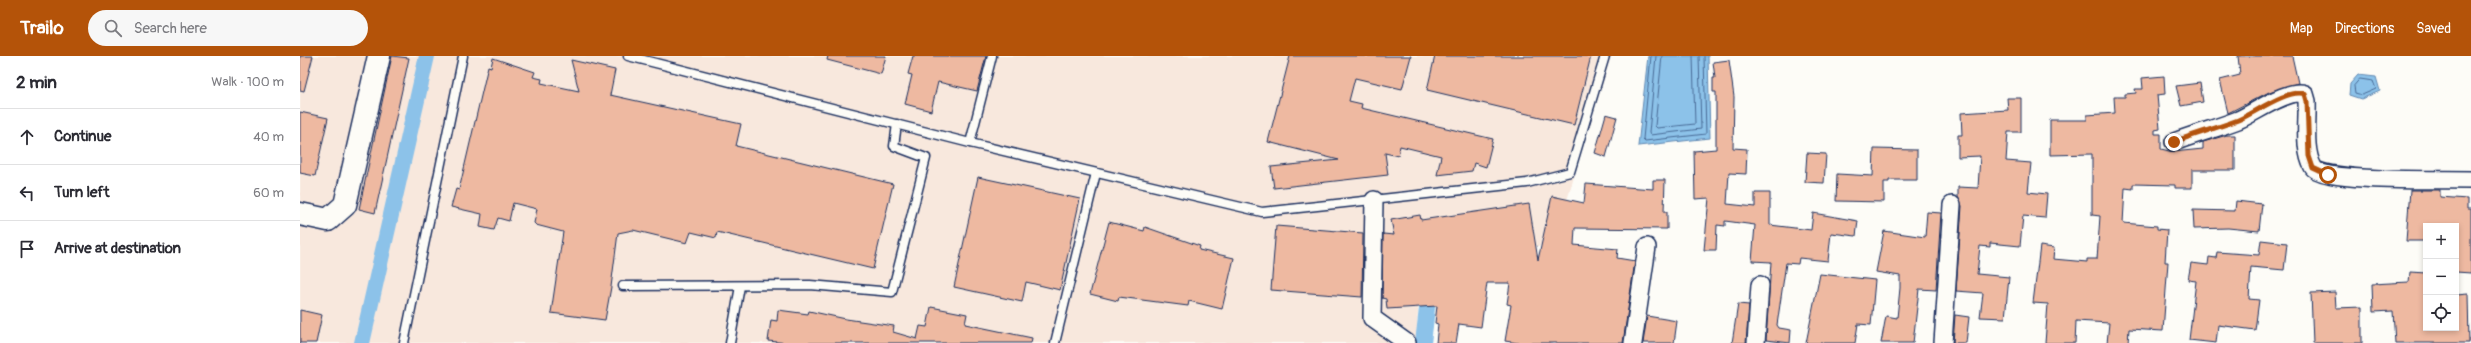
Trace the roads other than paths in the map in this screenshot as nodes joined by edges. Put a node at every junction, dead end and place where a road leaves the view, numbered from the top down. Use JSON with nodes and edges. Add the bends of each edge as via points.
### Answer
{"nodes":[{"id":1,"x":379,"y":56,"type":"edge"},
{"id":2,"x":463,"y":56,"type":"edge"},
{"id":3,"x":628,"y":56,"type":"edge"},
{"id":4,"x":992,"y":56,"type":"edge"},
{"id":5,"x":1605,"y":56,"type":"edge"},
{"id":6,"x":897,"y":124,"type":"junction"},
{"id":7,"x":2174,"y":142,"type":"dead end"},
{"id":8,"x":970,"y":143,"type":"junction"},
{"id":9,"x":1096,"y":173,"type":"junction"},
{"id":10,"x":2471,"y":180,"type":"edge"},
{"id":11,"x":1374,"y":200,"type":"junction"},
{"id":12,"x":1952,"y":205,"type":"dead end"},
{"id":13,"x":300,"y":214,"type":"edge"},
{"id":14,"x":1647,"y":247,"type":"dead end"},
{"id":15,"x":1760,"y":285,"type":"dead end"},
{"id":16,"x":623,"y":286,"type":"dead end"},
{"id":17,"x":740,"y":286,"type":"junction"},
{"id":18,"x":404,"y":343,"type":"edge"},
{"id":19,"x":730,"y":343,"type":"edge"},
{"id":20,"x":1055,"y":343,"type":"edge"},
{"id":21,"x":1407,"y":343,"type":"edge"},
{"id":22,"x":1633,"y":343,"type":"edge"},
{"id":23,"x":1756,"y":343,"type":"edge"},
{"id":24,"x":1943,"y":343,"type":"edge"}],
"edges":[{"from":1,"to":13,"type":"street","via":[[345,205],[328,220]]},
{"from":2,"to":18,"type":"lane"},
{"from":3,"to":6,"type":"lane"},
{"from":4,"to":8,"type":"lane"},
{"from":5,"to":11,"type":"lane","via":[[1570,172],[1527,183]]},
{"from":6,"to":8,"type":"lane"},
{"from":6,"to":17,"type":"lane","via":[[894,146],[926,158],[892,292],[810,285]]},
{"from":7,"to":10,"type":"street","via":[[2238,120],[2300,92],[2305,94],[2307,101],[2309,156],[2313,168],[2321,173],[2350,178]]},
{"from":8,"to":9,"type":"lane"},
{"from":9,"to":11,"type":"lane","via":[[1262,212]]},
{"from":9,"to":20,"type":"lane"},
{"from":11,"to":21,"type":"street","via":[[1372,318]]},
{"from":12,"to":24,"type":"street"},
{"from":14,"to":22,"type":"street"},
{"from":15,"to":23,"type":"street"},
{"from":16,"to":17,"type":"lane"},
{"from":17,"to":19,"type":"lane"}]}
